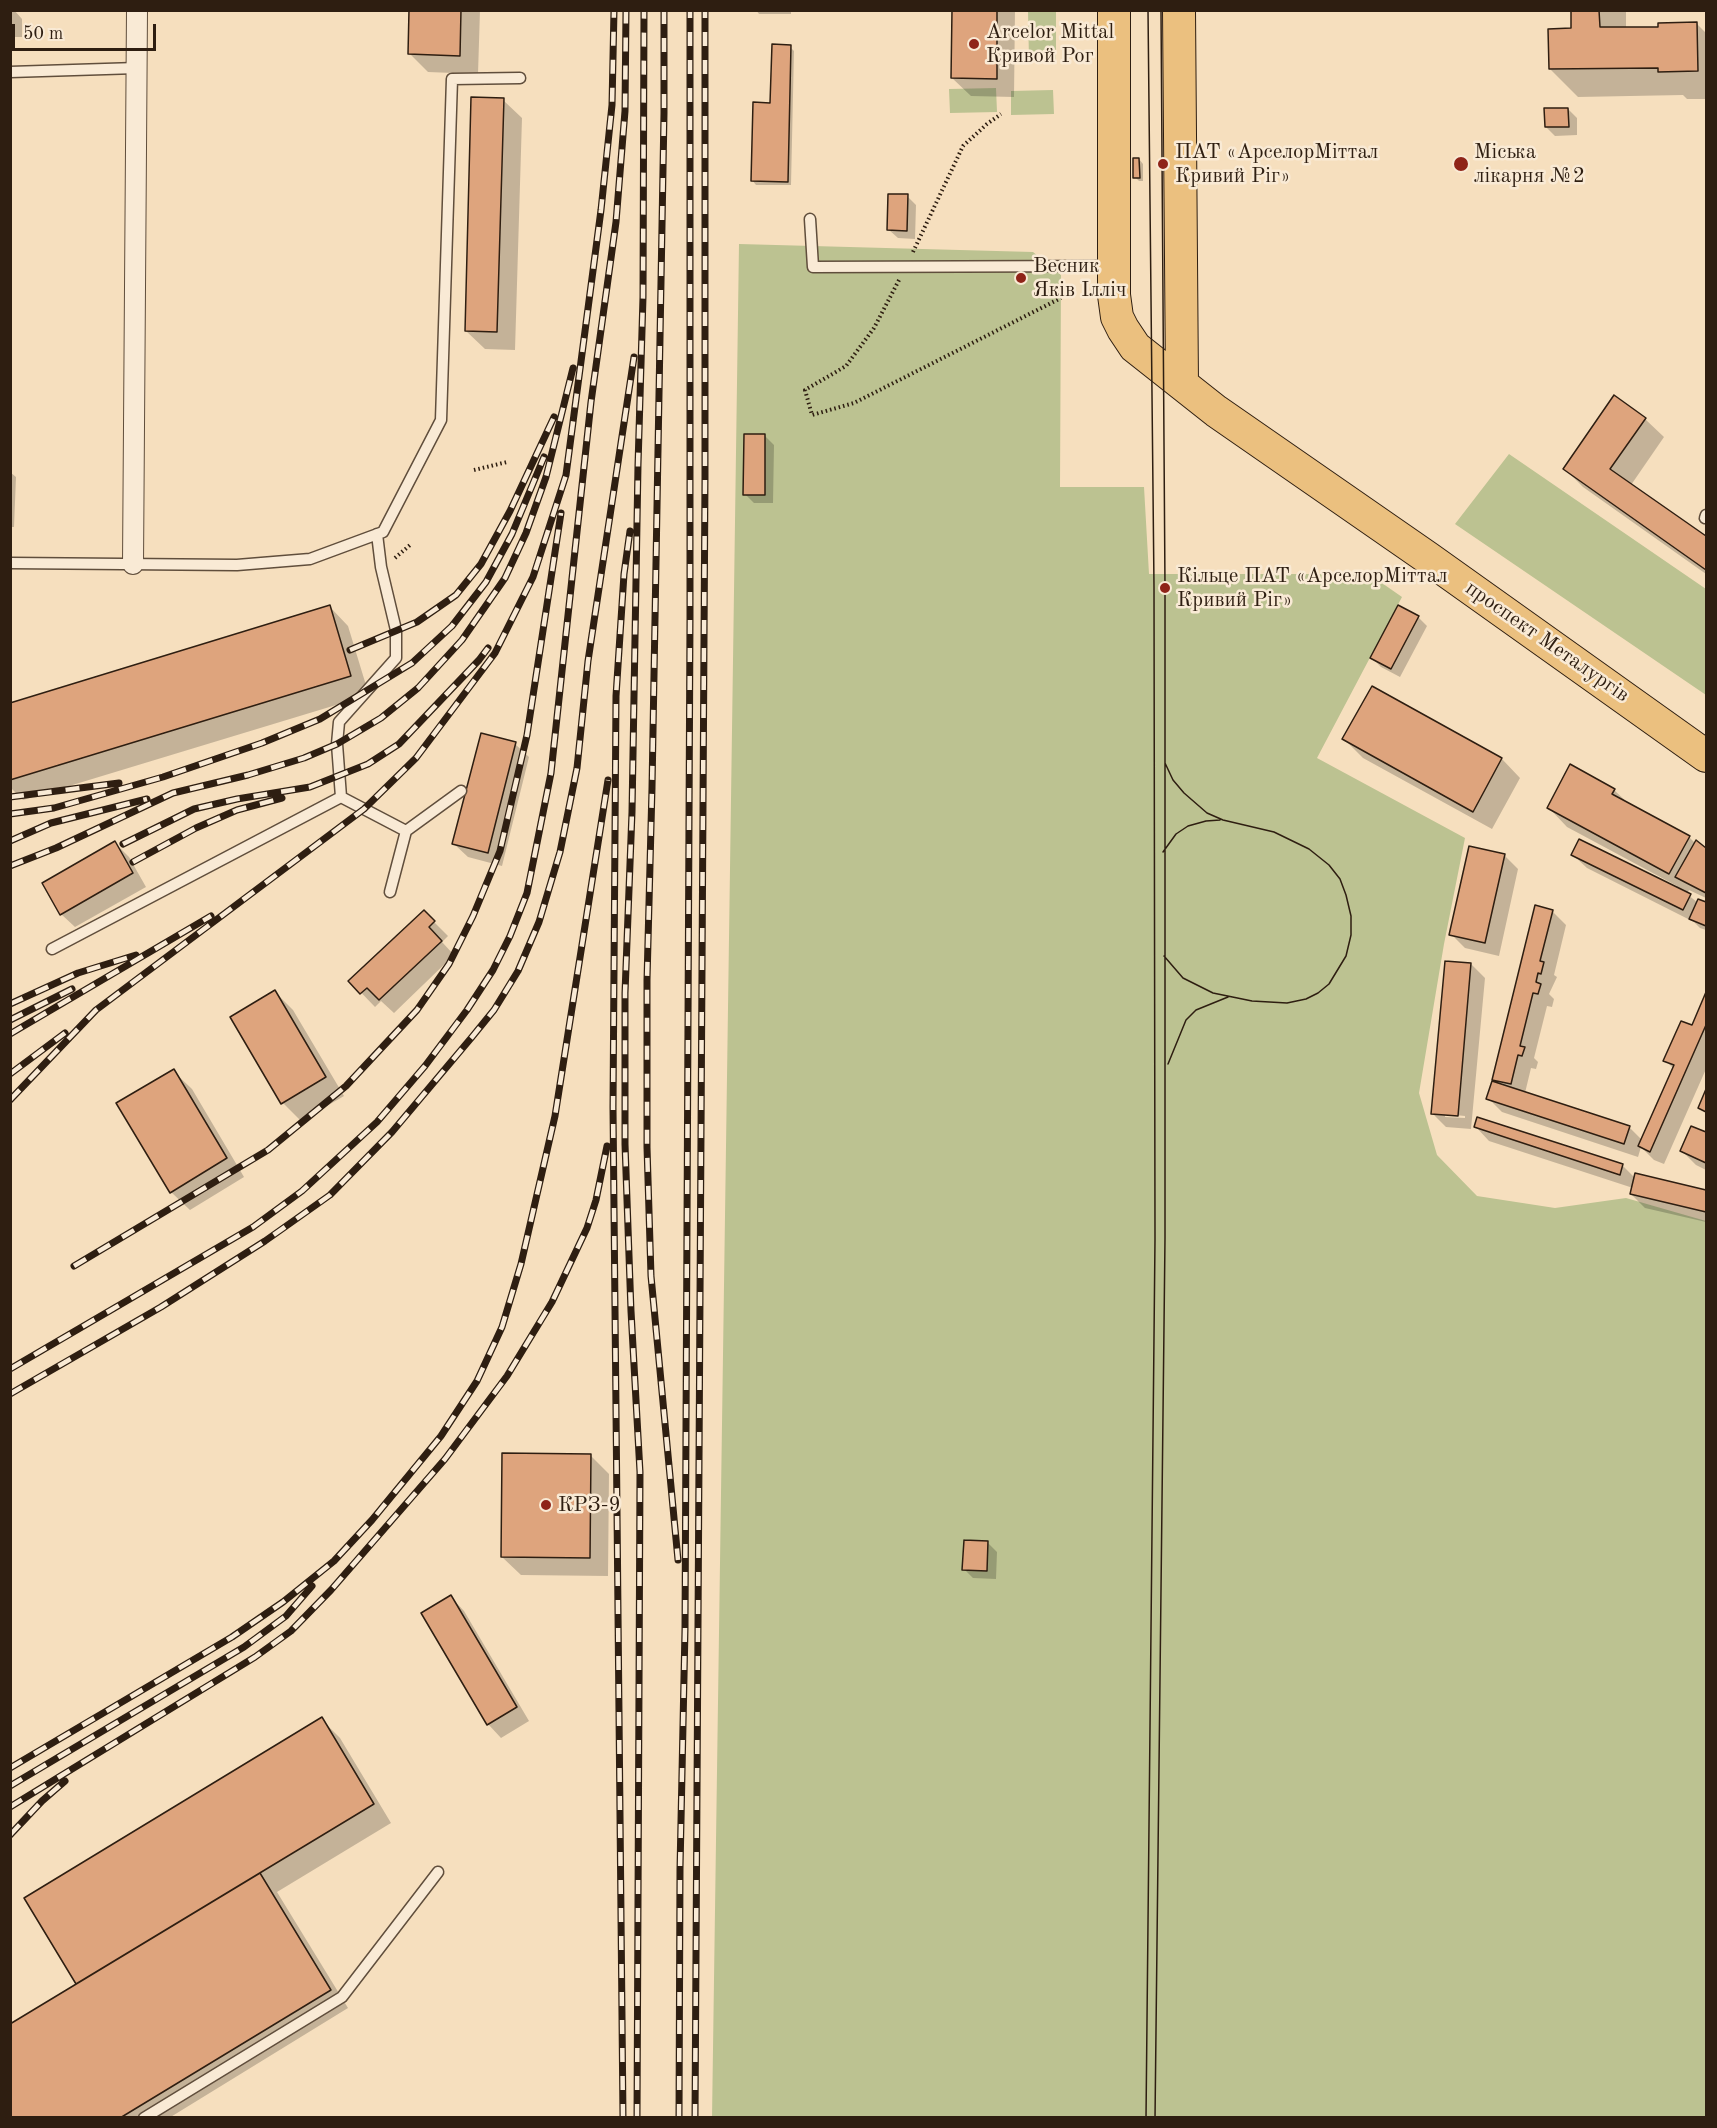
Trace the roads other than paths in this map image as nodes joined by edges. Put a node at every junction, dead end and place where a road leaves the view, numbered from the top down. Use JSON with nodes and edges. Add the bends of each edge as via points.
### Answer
{"nodes":[{"id":1,"x":137,"y":10,"type":"edge"},
{"id":2,"x":1114,"y":10,"type":"edge"},
{"id":3,"x":1179,"y":10,"type":"edge"},
{"id":4,"x":137,"y":68,"type":"junction"},
{"id":5,"x":10,"y":72,"type":"edge"},
{"id":6,"x":520,"y":78,"type":"dead end"},
{"id":7,"x":810,"y":219,"type":"dead end"},
{"id":8,"x":1114,"y":266,"type":"junction"},
{"id":9,"x":1182,"y":384,"type":"junction"},
{"id":10,"x":377,"y":534,"type":"junction"},
{"id":11,"x":10,"y":563,"type":"edge"},
{"id":12,"x":133,"y":564,"type":"junction"},
{"id":13,"x":1707,"y":756,"type":"edge"},
{"id":14,"x":461,"y":791,"type":"dead end"},
{"id":15,"x":341,"y":797,"type":"junction"},
{"id":16,"x":406,"y":831,"type":"junction"},
{"id":17,"x":390,"y":892,"type":"dead end"},
{"id":18,"x":52,"y":949,"type":"dead end"},
{"id":19,"x":438,"y":1872,"type":"dead end"},
{"id":20,"x":144,"y":2118,"type":"edge"}],
"edges":[{"from":1,"to":4,"type":"street"},
{"from":2,"to":8,"type":"main road","name":"проспект Металургів"},
{"from":3,"to":9,"type":"main road"},
{"from":4,"to":5,"type":"lane"},
{"from":4,"to":12,"type":"street"},
{"from":6,"to":10,"type":"lane","via":[[452,79],[441,420],[383,532]]},
{"from":7,"to":8,"type":"lane","via":[[813,267]]},
{"from":8,"to":9,"type":"main road","name":"проспект Металургів","via":[[1115,307],[1123,329],[1135,347]]},
{"from":9,"to":13,"type":"main road","name":"проспект Металургів"},
{"from":10,"to":12,"type":"lane","via":[[310,559],[237,565]]},
{"from":10,"to":15,"type":"lane","via":[[396,630],[396,658],[339,722]]},
{"from":11,"to":12,"type":"lane"},
{"from":14,"to":16,"type":"lane"},
{"from":15,"to":16,"type":"lane"},
{"from":15,"to":18,"type":"lane"},
{"from":16,"to":17,"type":"lane"},
{"from":19,"to":20,"type":"lane","via":[[342,1997]]}]}
